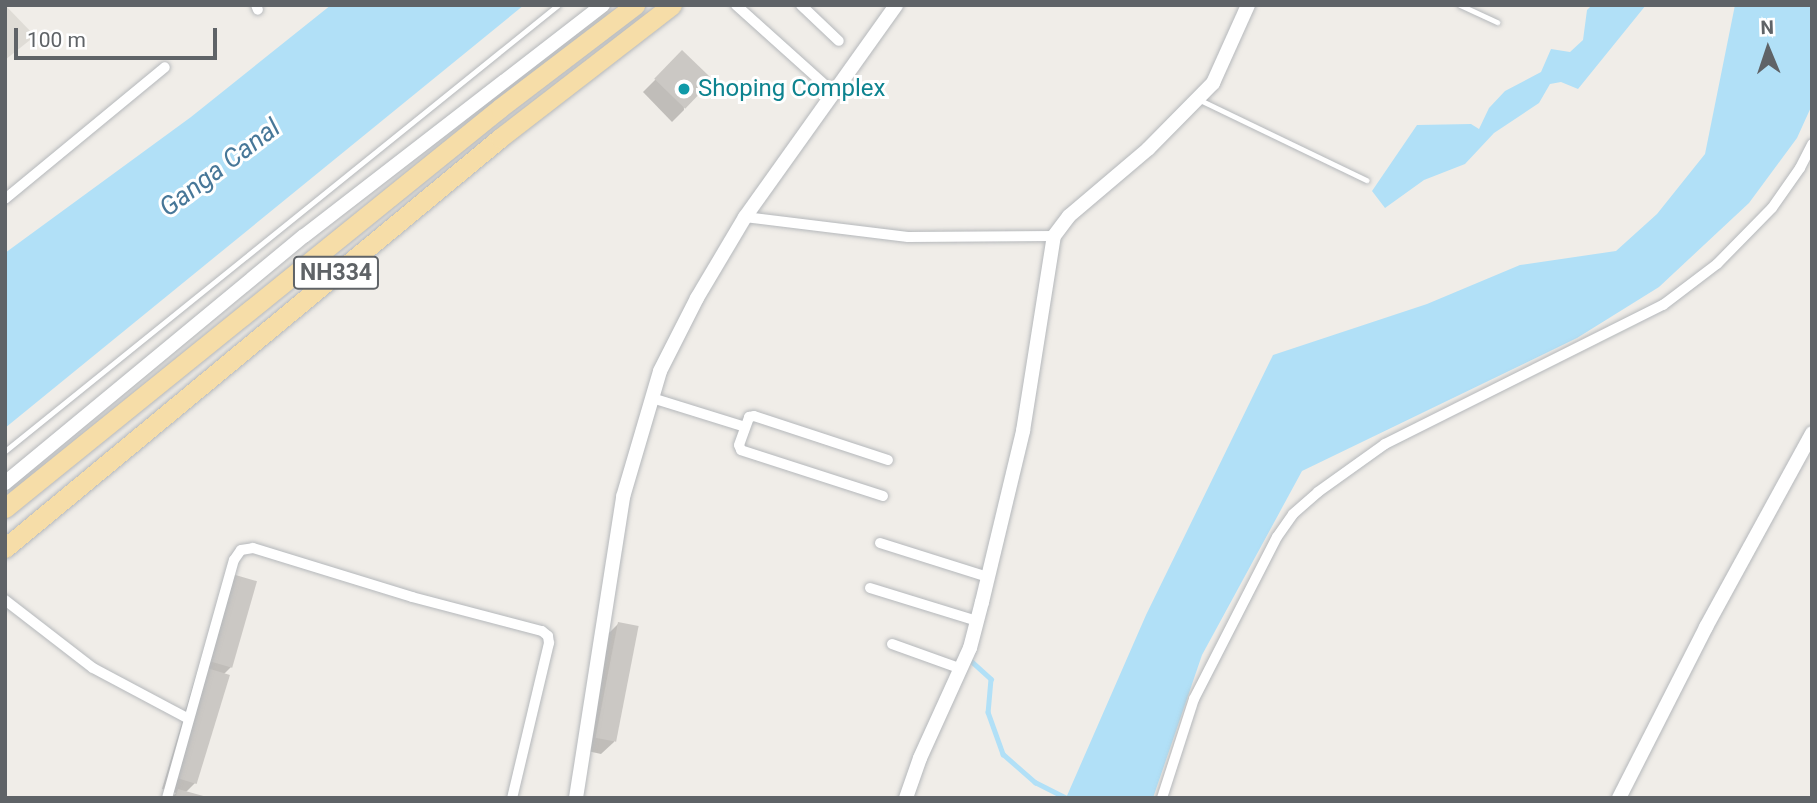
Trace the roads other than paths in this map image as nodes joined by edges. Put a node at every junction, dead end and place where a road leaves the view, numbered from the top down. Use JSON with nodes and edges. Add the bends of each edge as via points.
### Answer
{"nodes":[{"id":1,"x":558,"y":5,"type":"edge"},
{"id":2,"x":603,"y":5,"type":"edge"},
{"id":3,"x":635,"y":5,"type":"edge"},
{"id":4,"x":672,"y":5,"type":"edge"},
{"id":5,"x":679,"y":5,"type":"edge"},
{"id":6,"x":736,"y":5,"type":"edge"},
{"id":7,"x":801,"y":5,"type":"edge"},
{"id":8,"x":896,"y":5,"type":"edge"},
{"id":9,"x":1248,"y":5,"type":"edge"},
{"id":10,"x":1460,"y":5,"type":"edge"},
{"id":11,"x":653,"y":20,"type":"junction"},
{"id":12,"x":1497,"y":22,"type":"dead end"},
{"id":13,"x":839,"y":41,"type":"dead end"},
{"id":14,"x":165,"y":68,"type":"dead end"},
{"id":15,"x":834,"y":93,"type":"junction"},
{"id":16,"x":1198,"y":99,"type":"junction"},
{"id":17,"x":1812,"y":144,"type":"edge"},
{"id":18,"x":1366,"y":180,"type":"dead end"},
{"id":19,"x":5,"y":199,"type":"edge"},
{"id":20,"x":745,"y":217,"type":"junction"},
{"id":21,"x":1054,"y":236,"type":"junction"},
{"id":22,"x":652,"y":398,"type":"junction"},
{"id":23,"x":745,"y":427,"type":"junction"},
{"id":24,"x":1812,"y":433,"type":"edge"},
{"id":25,"x":5,"y":451,"type":"edge"},
{"id":26,"x":888,"y":460,"type":"dead end"},
{"id":27,"x":5,"y":483,"type":"edge"},
{"id":28,"x":883,"y":496,"type":"dead end"},
{"id":29,"x":5,"y":509,"type":"edge"},
{"id":30,"x":880,"y":543,"type":"dead end"},
{"id":31,"x":5,"y":548,"type":"edge"},
{"id":32,"x":988,"y":577,"type":"junction"},
{"id":33,"x":870,"y":588,"type":"dead end"},
{"id":34,"x":5,"y":600,"type":"edge"},
{"id":35,"x":977,"y":621,"type":"junction"},
{"id":36,"x":892,"y":643,"type":"dead end"},
{"id":37,"x":959,"y":668,"type":"junction"},
{"id":38,"x":187,"y":718,"type":"junction"},
{"id":39,"x":167,"y":798,"type":"edge"},
{"id":40,"x":512,"y":798,"type":"edge"},
{"id":41,"x":576,"y":798,"type":"edge"},
{"id":42,"x":906,"y":798,"type":"edge"},
{"id":43,"x":1162,"y":798,"type":"edge"},
{"id":44,"x":1619,"y":798,"type":"edge"}],
"edges":[{"from":1,"to":25,"type":"lane"},
{"from":2,"to":27,"type":"street","via":[[304,236]]},
{"from":3,"to":29,"type":"highway","number":"NH334","via":[[500,108]]},
{"from":4,"to":11,"type":"highway","number":"NH334"},
{"from":5,"to":11,"type":"street"},
{"from":6,"to":15,"type":"street"},
{"from":7,"to":13,"type":"street"},
{"from":8,"to":15,"type":"street"},
{"from":9,"to":16,"type":"street","via":[[1213,83]]},
{"from":10,"to":12,"type":"lane"},
{"from":11,"to":31,"type":"highway","number":"NH334","via":[[490,146]]},
{"from":14,"to":19,"type":"street"},
{"from":15,"to":20,"type":"street"},
{"from":16,"to":18,"type":"lane"},
{"from":16,"to":21,"type":"street","via":[[1069,216]]},
{"from":17,"to":43,"type":"street","via":[[1772,208],[1717,264],[1663,305],[1385,444],[1293,514],[1199,689]]},
{"from":20,"to":21,"type":"street","via":[[908,237]]},
{"from":20,"to":22,"type":"street","via":[[697,298],[660,371]]},
{"from":21,"to":32,"type":"street","via":[[1023,431]]},
{"from":22,"to":23,"type":"street"},
{"from":22,"to":41,"type":"street","via":[[623,497]]},
{"from":23,"to":26,"type":"street","via":[[754,416]]},
{"from":23,"to":28,"type":"street","via":[[741,450]]},
{"from":24,"to":44,"type":"street"},
{"from":30,"to":32,"type":"street"},
{"from":32,"to":35,"type":"street"},
{"from":33,"to":35,"type":"street"},
{"from":34,"to":38,"type":"street","via":[[93,668]]},
{"from":35,"to":37,"type":"street"},
{"from":36,"to":37,"type":"street"},
{"from":37,"to":42,"type":"street"},
{"from":38,"to":39,"type":"street"},
{"from":38,"to":40,"type":"street","via":[[234,560],[241,550],[253,548],[548,636]]}]}
